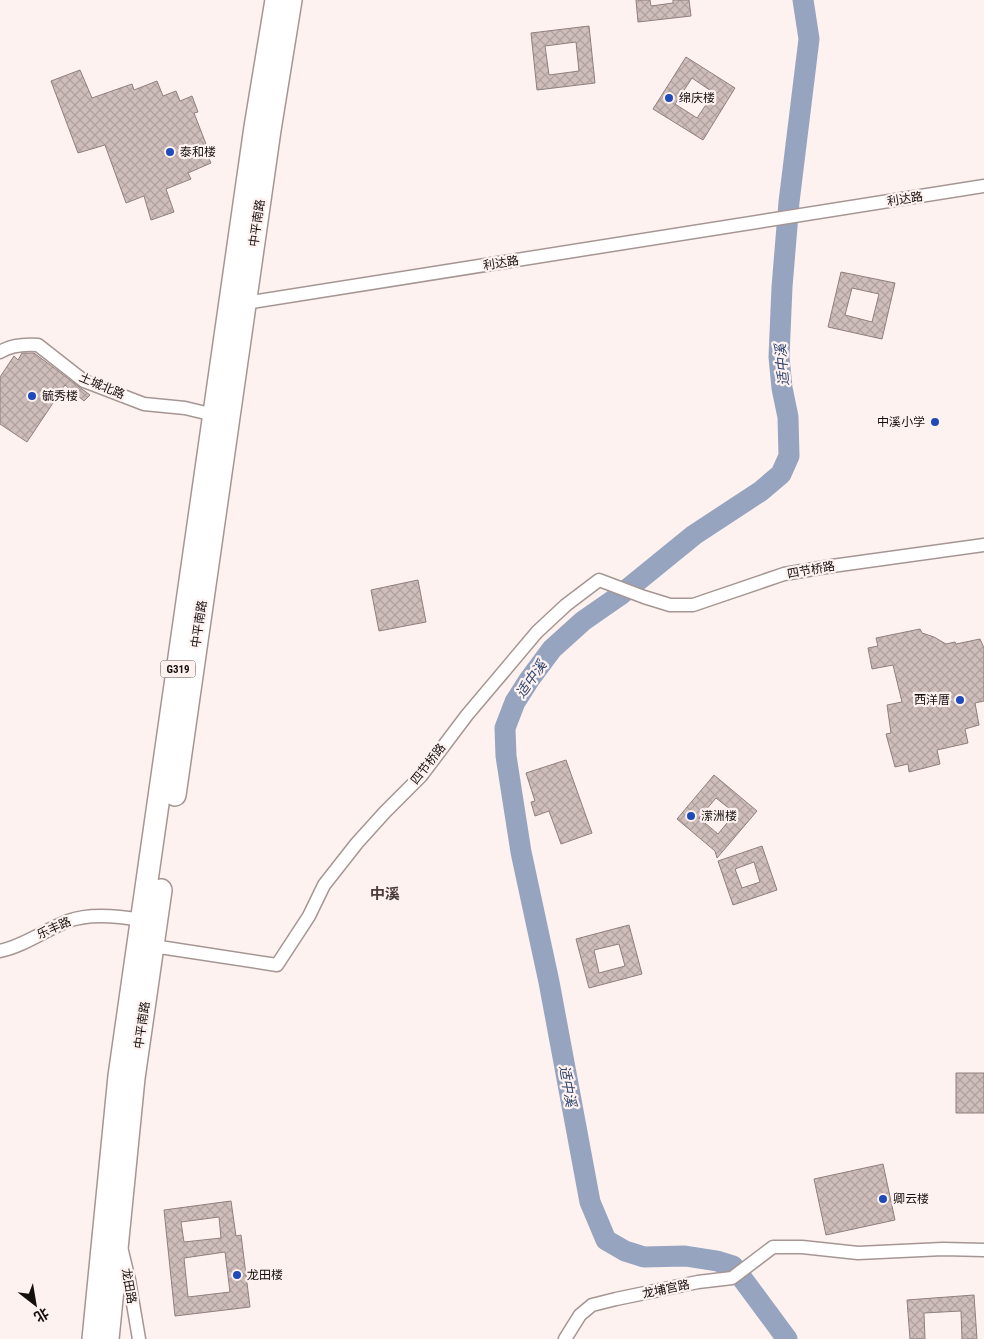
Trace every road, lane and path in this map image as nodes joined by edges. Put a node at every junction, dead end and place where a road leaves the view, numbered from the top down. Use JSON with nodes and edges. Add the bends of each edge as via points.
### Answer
{"nodes":[{"id":1,"x":276,"y":0,"type":"edge"},
{"id":2,"x":291,"y":0,"type":"edge"},
{"id":3,"x":984,"y":186,"type":"edge"},
{"id":4,"x":245,"y":303,"type":"junction"},
{"id":5,"x":0,"y":352,"type":"edge"},
{"id":6,"x":214,"y":414,"type":"junction"},
{"id":7,"x":984,"y":546,"type":"edge"},
{"id":8,"x":141,"y":920,"type":"junction"},
{"id":9,"x":153,"y":946,"type":"junction"},
{"id":10,"x":0,"y":951,"type":"edge"},
{"id":11,"x":118,"y":1233,"type":"junction"},
{"id":12,"x":984,"y":1250,"type":"edge"},
{"id":13,"x":93,"y":1339,"type":"edge"},
{"id":14,"x":108,"y":1339,"type":"edge"},
{"id":15,"x":139,"y":1339,"type":"edge"},
{"id":16,"x":565,"y":1339,"type":"edge"}],
"edges":[{"from":1,"to":6,"type":"highway","number":"G319"},
{"from":2,"to":4,"type":"highway","name":"中平南路","number":"G319"},
{"from":3,"to":4,"type":"street","name":"利达路"},
{"from":4,"to":9,"type":"highway","name":"中平南路","number":"G319"},
{"from":5,"to":6,"type":"street","name":"土城北路","via":[[38,345],[84,381],[144,404]]},
{"from":6,"to":8,"type":"highway","number":"G319"},
{"from":7,"to":9,"type":"street","name":"四节桥路","via":[[784,574],[693,605],[670,605],[599,580],[566,605],[531,639],[421,776],[357,843],[324,885],[309,916],[277,965]]},
{"from":8,"to":10,"type":"street","name":"乐丰路","via":[[80,918]]},
{"from":8,"to":13,"type":"highway","number":"G319","via":[[119,1076]]},
{"from":9,"to":11,"type":"highway","name":"中平南路","number":"G319","via":[[134,1078]]},
{"from":11,"to":14,"type":"highway","name":"中平南路","number":"G319"},
{"from":11,"to":15,"type":"street","name":"龙田路"},
{"from":12,"to":16,"type":"street","name":"龙埔宫路","via":[[942,1248],[858,1252],[773,1247],[732,1278],[698,1282],[592,1305],[580,1315]]}]}
